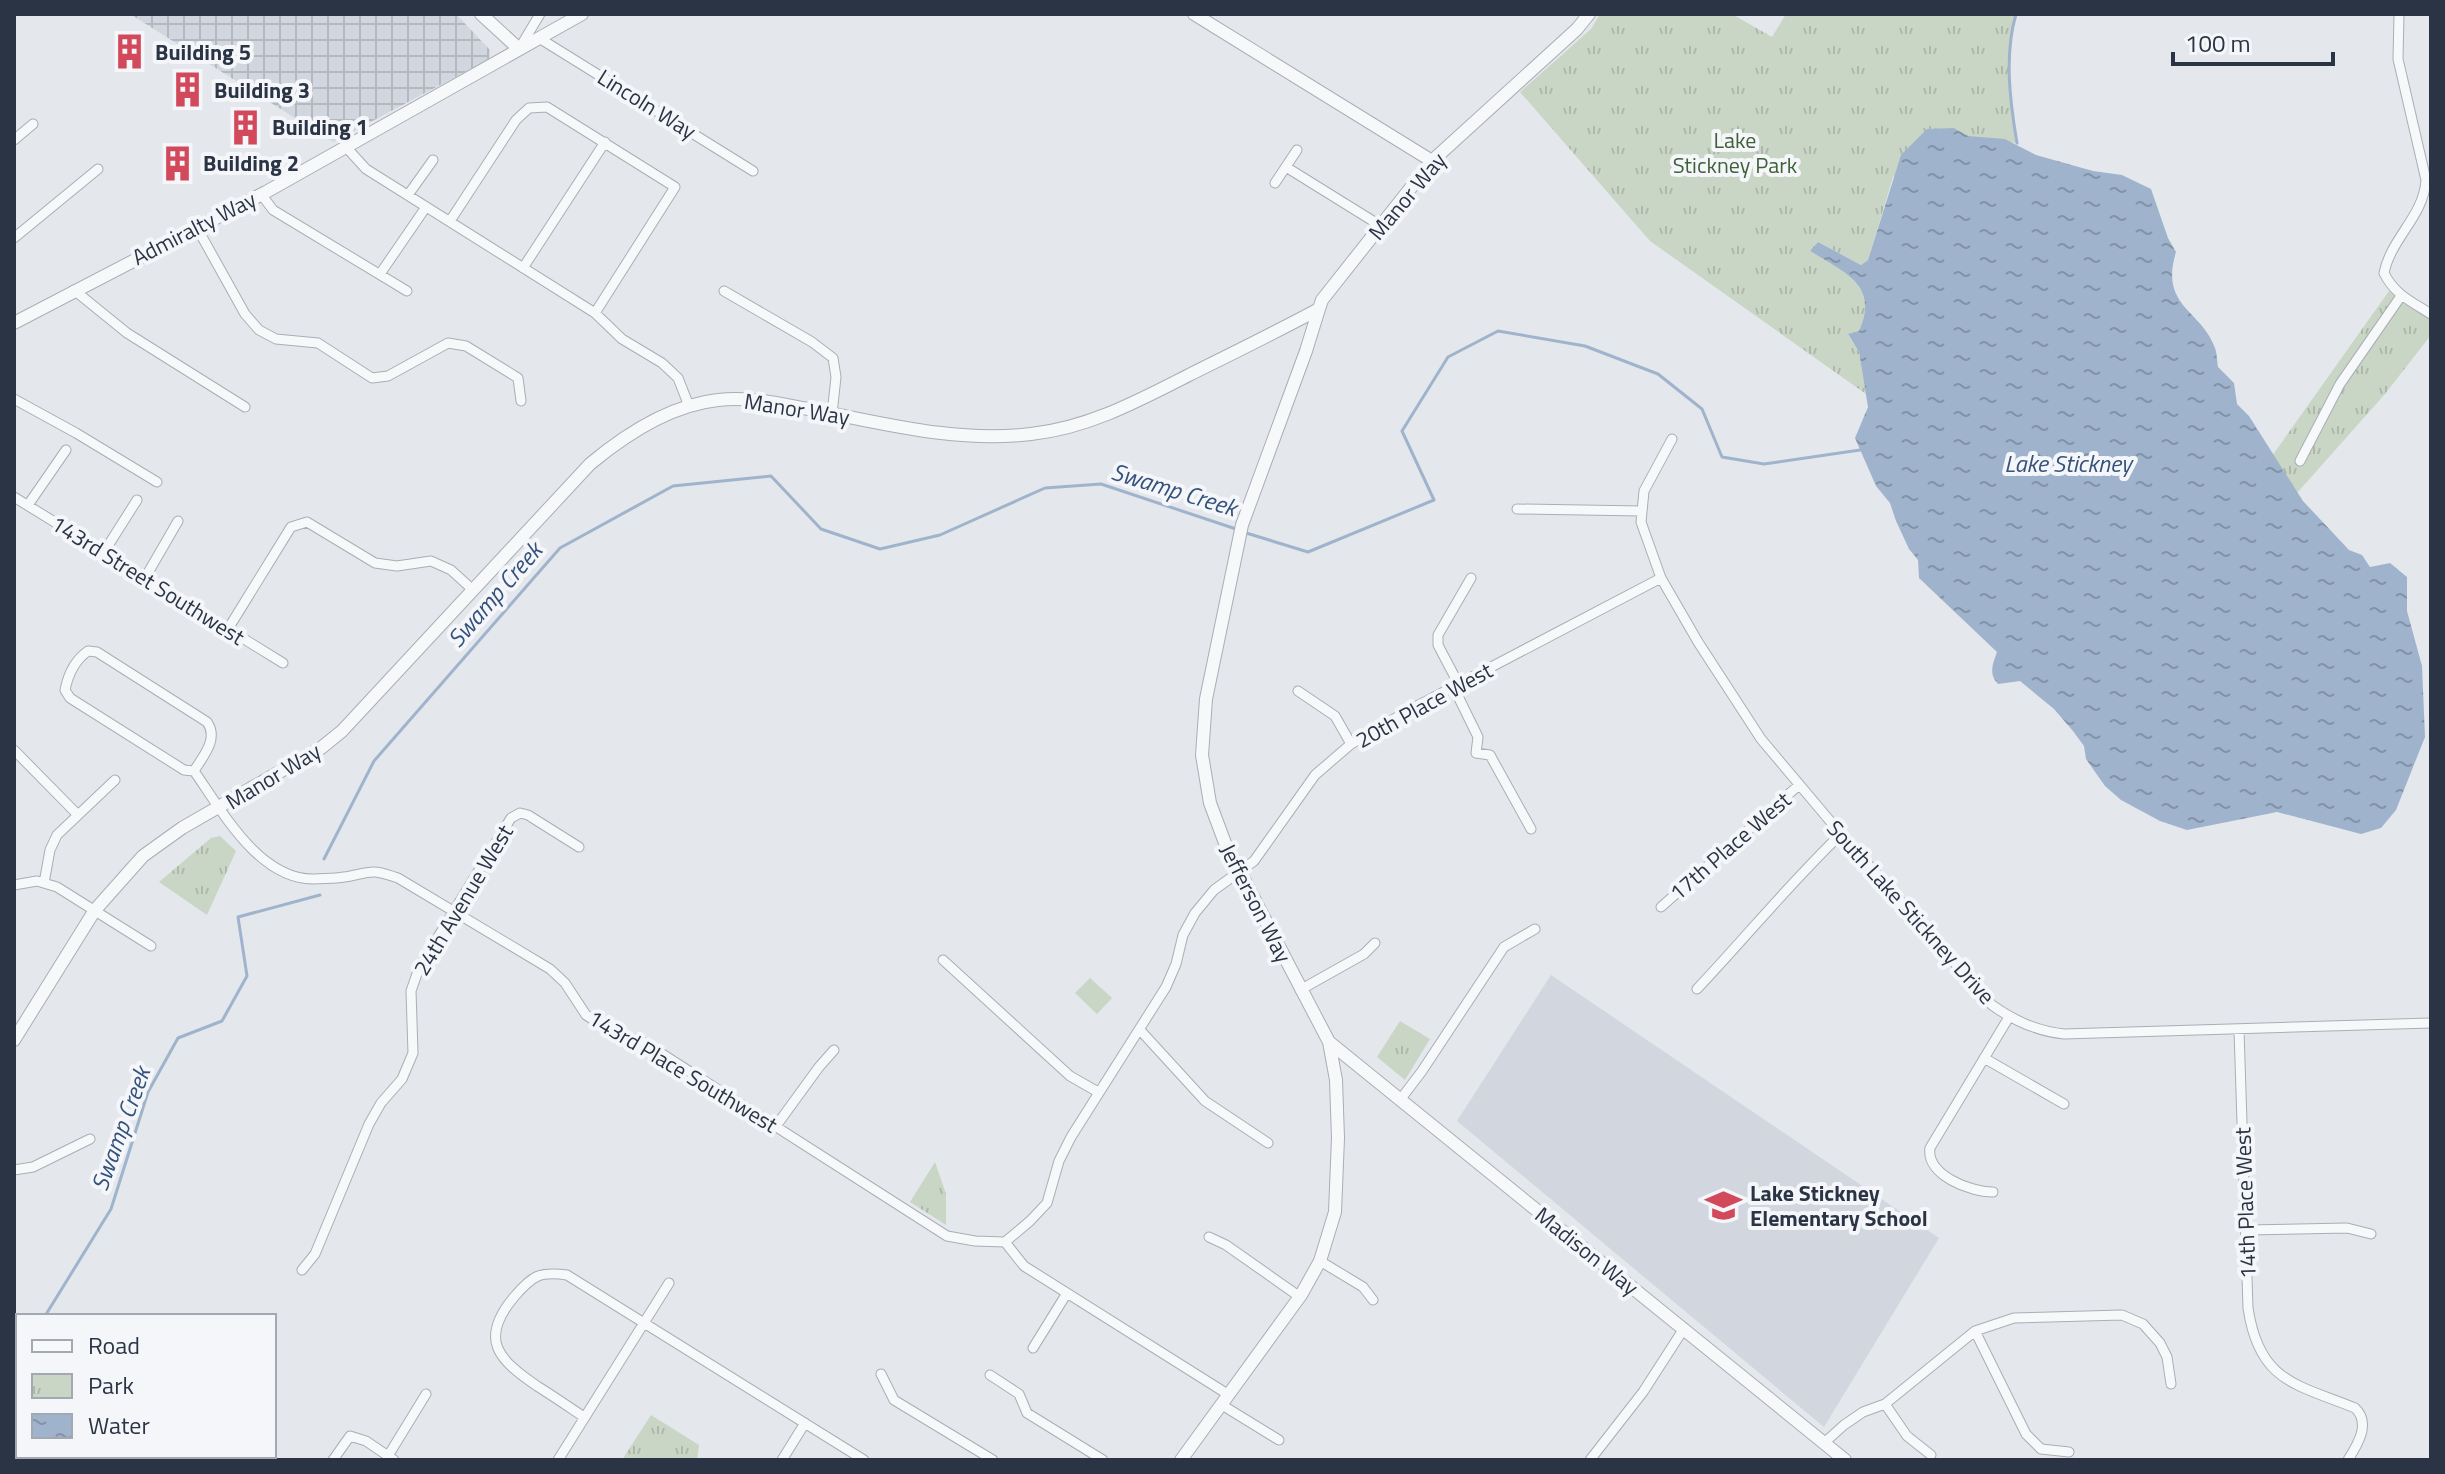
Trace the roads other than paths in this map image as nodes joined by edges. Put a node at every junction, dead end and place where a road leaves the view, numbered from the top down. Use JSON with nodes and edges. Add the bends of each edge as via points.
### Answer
{"nodes":[{"id":1,"x":481,"y":14,"type":"edge"},
{"id":2,"x":540,"y":14,"type":"edge"},
{"id":3,"x":582,"y":14,"type":"edge"},
{"id":4,"x":1194,"y":14,"type":"edge"},
{"id":5,"x":1589,"y":14,"type":"edge"},
{"id":6,"x":2399,"y":14,"type":"edge"},
{"id":7,"x":539,"y":38,"type":"junction"},
{"id":8,"x":519,"y":49,"type":"junction"},
{"id":9,"x":33,"y":124,"type":"dead end"},
{"id":10,"x":14,"y":140,"type":"edge"},
{"id":11,"x":605,"y":142,"type":"junction"},
{"id":12,"x":345,"y":146,"type":"junction"},
{"id":13,"x":1297,"y":150,"type":"dead end"},
{"id":14,"x":433,"y":160,"type":"dead end"},
{"id":15,"x":1432,"y":161,"type":"junction"},
{"id":16,"x":1286,"y":167,"type":"junction"},
{"id":17,"x":98,"y":169,"type":"dead end"},
{"id":18,"x":753,"y":171,"type":"dead end"},
{"id":19,"x":1275,"y":183,"type":"dead end"},
{"id":20,"x":261,"y":194,"type":"junction"},
{"id":21,"x":408,"y":195,"type":"junction"},
{"id":22,"x":426,"y":207,"type":"junction"},
{"id":23,"x":2420,"y":208,"type":"junction"},
{"id":24,"x":2431,"y":210,"type":"edge"},
{"id":25,"x":450,"y":221,"type":"junction"},
{"id":26,"x":196,"y":226,"type":"junction"},
{"id":27,"x":1381,"y":226,"type":"junction"},
{"id":28,"x":14,"y":238,"type":"edge"},
{"id":29,"x":523,"y":268,"type":"junction"},
{"id":30,"x":380,"y":274,"type":"junction"},
{"id":31,"x":74,"y":290,"type":"junction"},
{"id":32,"x":407,"y":291,"type":"dead end"},
{"id":33,"x":724,"y":291,"type":"dead end"},
{"id":34,"x":2401,"y":296,"type":"junction"},
{"id":35,"x":1319,"y":309,"type":"junction"},
{"id":36,"x":595,"y":313,"type":"junction"},
{"id":37,"x":2431,"y":314,"type":"edge"},
{"id":38,"x":14,"y":323,"type":"edge"},
{"id":39,"x":14,"y":399,"type":"edge"},
{"id":40,"x":521,"y":401,"type":"dead end"},
{"id":41,"x":689,"y":406,"type":"junction"},
{"id":42,"x":245,"y":407,"type":"dead end"},
{"id":43,"x":832,"y":414,"type":"junction"},
{"id":44,"x":1672,"y":439,"type":"dead end"},
{"id":45,"x":66,"y":450,"type":"dead end"},
{"id":46,"x":2300,"y":461,"type":"dead end"},
{"id":47,"x":157,"y":482,"type":"dead end"},
{"id":48,"x":14,"y":497,"type":"edge"},
{"id":49,"x":137,"y":500,"type":"dead end"},
{"id":50,"x":28,"y":505,"type":"junction"},
{"id":51,"x":1517,"y":509,"type":"dead end"},
{"id":52,"x":1642,"y":511,"type":"junction"},
{"id":53,"x":178,"y":521,"type":"dead end"},
{"id":54,"x":104,"y":552,"type":"junction"},
{"id":55,"x":145,"y":578,"type":"junction"},
{"id":56,"x":1471,"y":578,"type":"dead end"},
{"id":57,"x":1661,"y":578,"type":"junction"},
{"id":58,"x":473,"y":590,"type":"junction"},
{"id":59,"x":228,"y":629,"type":"junction"},
{"id":60,"x":283,"y":663,"type":"dead end"},
{"id":61,"x":1456,"y":687,"type":"junction"},
{"id":62,"x":1298,"y":691,"type":"dead end"},
{"id":63,"x":1351,"y":744,"type":"junction"},
{"id":64,"x":14,"y":750,"type":"edge"},
{"id":65,"x":194,"y":771,"type":"junction"},
{"id":66,"x":115,"y":780,"type":"dead end"},
{"id":67,"x":1799,"y":785,"type":"junction"},
{"id":68,"x":220,"y":808,"type":"junction"},
{"id":69,"x":78,"y":815,"type":"junction"},
{"id":70,"x":1531,"y":829,"type":"dead end"},
{"id":71,"x":1841,"y":834,"type":"junction"},
{"id":72,"x":579,"y":847,"type":"dead end"},
{"id":73,"x":1239,"y":871,"type":"junction"},
{"id":74,"x":44,"y":883,"type":"junction"},
{"id":75,"x":14,"y":885,"type":"edge"},
{"id":76,"x":1661,"y":907,"type":"dead end"},
{"id":77,"x":95,"y":910,"type":"junction"},
{"id":78,"x":454,"y":910,"type":"junction"},
{"id":79,"x":1535,"y":929,"type":"dead end"},
{"id":80,"x":1375,"y":943,"type":"dead end"},
{"id":81,"x":151,"y":946,"type":"dead end"},
{"id":82,"x":943,"y":960,"type":"dead end"},
{"id":83,"x":1697,"y":989,"type":"dead end"},
{"id":84,"x":1300,"y":990,"type":"junction"},
{"id":85,"x":2009,"y":1017,"type":"junction"},
{"id":86,"x":2431,"y":1023,"type":"edge"},
{"id":87,"x":1140,"y":1030,"type":"junction"},
{"id":88,"x":2239,"y":1030,"type":"junction"},
{"id":89,"x":14,"y":1040,"type":"edge"},
{"id":90,"x":1329,"y":1042,"type":"junction"},
{"id":91,"x":834,"y":1050,"type":"dead end"},
{"id":92,"x":1984,"y":1058,"type":"junction"},
{"id":93,"x":1098,"y":1092,"type":"junction"},
{"id":94,"x":1400,"y":1100,"type":"junction"},
{"id":95,"x":2064,"y":1104,"type":"dead end"},
{"id":96,"x":776,"y":1126,"type":"junction"},
{"id":97,"x":90,"y":1139,"type":"dead end"},
{"id":98,"x":1268,"y":1143,"type":"dead end"},
{"id":99,"x":14,"y":1170,"type":"edge"},
{"id":100,"x":1993,"y":1192,"type":"dead end"},
{"id":101,"x":2246,"y":1230,"type":"junction"},
{"id":102,"x":2371,"y":1234,"type":"dead end"},
{"id":103,"x":1209,"y":1237,"type":"dead end"},
{"id":104,"x":1005,"y":1242,"type":"junction"},
{"id":105,"x":1320,"y":1261,"type":"junction"},
{"id":106,"x":302,"y":1270,"type":"dead end"},
{"id":107,"x":669,"y":1283,"type":"dead end"},
{"id":108,"x":1067,"y":1293,"type":"junction"},
{"id":109,"x":1300,"y":1297,"type":"junction"},
{"id":110,"x":1373,"y":1300,"type":"dead end"},
{"id":111,"x":643,"y":1323,"type":"junction"},
{"id":112,"x":1683,"y":1330,"type":"junction"},
{"id":113,"x":1975,"y":1331,"type":"junction"},
{"id":114,"x":1033,"y":1348,"type":"dead end"},
{"id":115,"x":881,"y":1374,"type":"dead end"},
{"id":116,"x":990,"y":1375,"type":"dead end"},
{"id":117,"x":2171,"y":1384,"type":"dead end"},
{"id":118,"x":426,"y":1394,"type":"dead end"},
{"id":119,"x":1226,"y":1400,"type":"junction"},
{"id":120,"x":1885,"y":1404,"type":"junction"},
{"id":121,"x":584,"y":1417,"type":"junction"},
{"id":122,"x":805,"y":1423,"type":"junction"},
{"id":123,"x":1279,"y":1440,"type":"dead end"},
{"id":124,"x":1824,"y":1443,"type":"junction"},
{"id":125,"x":2069,"y":1452,"type":"dead end"},
{"id":126,"x":1931,"y":1455,"type":"dead end"},
{"id":127,"x":391,"y":1458,"type":"edge"},
{"id":128,"x":333,"y":1460,"type":"edge"},
{"id":129,"x":558,"y":1460,"type":"edge"},
{"id":130,"x":782,"y":1460,"type":"edge"},
{"id":131,"x":864,"y":1460,"type":"edge"},
{"id":132,"x":993,"y":1460,"type":"edge"},
{"id":133,"x":1103,"y":1460,"type":"edge"},
{"id":134,"x":1181,"y":1460,"type":"edge"},
{"id":135,"x":1590,"y":1460,"type":"edge"},
{"id":136,"x":1845,"y":1460,"type":"edge"},
{"id":137,"x":2348,"y":1460,"type":"edge"}],
"edges":[{"from":1,"to":8,"type":"street"},
{"from":2,"to":8,"type":"street"},
{"from":3,"to":7,"type":"street","name":"Admiralty Way"},
{"from":4,"to":15,"type":"street"},
{"from":5,"to":15,"type":"street","name":"Manor Way"},
{"from":6,"to":23,"type":"street","via":[[2398,59],[2426,180]]},
{"from":7,"to":8,"type":"street","name":"Admiralty Way"},
{"from":7,"to":18,"type":"street","name":"Lincoln Way"},
{"from":8,"to":12,"type":"street","name":"Admiralty Way"},
{"from":9,"to":10,"type":"street"},
{"from":11,"to":25,"type":"street","via":[[547,107],[529,108]]},
{"from":11,"to":29,"type":"street"},
{"from":11,"to":36,"type":"street","via":[[675,187]]},
{"from":12,"to":20,"type":"street","name":"Admiralty Way"},
{"from":12,"to":21,"type":"street","via":[[366,169]]},
{"from":13,"to":16,"type":"street"},
{"from":14,"to":21,"type":"street"},
{"from":15,"to":27,"type":"street","name":"Manor Way"},
{"from":16,"to":19,"type":"street"},
{"from":16,"to":27,"type":"street"},
{"from":17,"to":28,"type":"street"},
{"from":20,"to":26,"type":"street","name":"Admiralty Way"},
{"from":20,"to":30,"type":"street","via":[[273,210]]},
{"from":21,"to":22,"type":"street"},
{"from":22,"to":25,"type":"street"},
{"from":22,"to":30,"type":"street"},
{"from":23,"to":24,"type":"street"},
{"from":23,"to":34,"type":"street","via":[[2384,273]]},
{"from":25,"to":29,"type":"street"},
{"from":26,"to":31,"type":"street","name":"Admiralty Way"},
{"from":26,"to":40,"type":"street","via":[[259,330],[276,339],[318,343],[372,378],[388,376],[448,343],[466,346],[518,378]]},
{"from":27,"to":35,"type":"street","name":"Manor Way"},
{"from":29,"to":36,"type":"street"},
{"from":30,"to":32,"type":"street"},
{"from":31,"to":38,"type":"street","name":"Admiralty Way"},
{"from":31,"to":42,"type":"street","via":[[127,333]]},
{"from":33,"to":43,"type":"street","via":[[833,358]]},
{"from":34,"to":37,"type":"street"},
{"from":34,"to":46,"type":"street","via":[[2340,384]]},
{"from":35,"to":43,"type":"street","name":"Manor Way","via":[[1112,414],[1034,434],[931,434]]},
{"from":35,"to":73,"type":"street","name":"Jefferson Way","via":[[1242,525],[1206,699],[1203,776]]},
{"from":36,"to":41,"type":"street","via":[[678,378]]},
{"from":39,"to":47,"type":"street"},
{"from":41,"to":43,"type":"street","name":"Manor Way","via":[[753,399]]},
{"from":41,"to":58,"type":"street","name":"Manor Way","via":[[644,426],[590,464]]},
{"from":44,"to":52,"type":"street","name":"South Lake Stickney Drive","via":[[1644,491]]},
{"from":45,"to":50,"type":"street"},
{"from":48,"to":50,"type":"street","name":"143rd Street Southwest"},
{"from":49,"to":54,"type":"street"},
{"from":50,"to":54,"type":"street","name":"143rd Street Southwest"},
{"from":51,"to":52,"type":"street"},
{"from":52,"to":57,"type":"street","name":"South Lake Stickney Drive"},
{"from":53,"to":55,"type":"street"},
{"from":54,"to":55,"type":"street","name":"143rd Street Southwest"},
{"from":55,"to":59,"type":"street","name":"143rd Street Southwest"},
{"from":56,"to":61,"type":"street","via":[[1438,635]]},
{"from":57,"to":61,"type":"street","name":"20th Place West"},
{"from":57,"to":67,"type":"street","name":"South Lake Stickney Drive","via":[[1761,739]]},
{"from":58,"to":59,"type":"street","via":[[431,561],[375,563],[307,522],[291,527]]},
{"from":58,"to":68,"type":"street","name":"Manor Way","via":[[342,731]]},
{"from":59,"to":60,"type":"street","name":"143rd Street Southwest"},
{"from":61,"to":63,"type":"street","name":"20th Place West"},
{"from":61,"to":70,"type":"street","via":[[1478,737],[1476,753],[1490,755]]},
{"from":62,"to":63,"type":"street","via":[[1335,716]]},
{"from":63,"to":73,"type":"street","name":"20th Place West","via":[[1315,775],[1270,842]]},
{"from":64,"to":69,"type":"street"},
{"from":65,"to":65,"type":"street","name":"143rd Place Southwest","via":[[213,738],[207,722],[97,652],[88,651],[76,662],[67,678],[70,698],[184,770]]},
{"from":65,"to":68,"type":"street","name":"143rd Place Southwest"},
{"from":66,"to":69,"type":"street"},
{"from":67,"to":71,"type":"street","name":"South Lake Stickney Drive"},
{"from":67,"to":76,"type":"street","name":"17th Place West"},
{"from":68,"to":77,"type":"street","name":"Manor Way","via":[[143,856]]},
{"from":68,"to":78,"type":"street","name":"143rd Place Southwest","via":[[252,850],[283,870],[307,879],[374,872],[398,878]]},
{"from":69,"to":74,"type":"street","via":[[57,835]]},
{"from":71,"to":83,"type":"street"},
{"from":71,"to":85,"type":"street","name":"South Lake Stickney Drive","via":[[1968,979]]},
{"from":72,"to":78,"type":"street","name":"24th Avenue West","via":[[528,815],[514,815]]},
{"from":73,"to":84,"type":"street","name":"Jefferson Way"},
{"from":73,"to":87,"type":"street","name":"20th Place West","via":[[1195,913],[1166,987]]},
{"from":74,"to":75,"type":"street"},
{"from":74,"to":77,"type":"street"},
{"from":77,"to":81,"type":"street"},
{"from":77,"to":89,"type":"street","name":"Manor Way"},
{"from":78,"to":96,"type":"street","name":"143rd Place Southwest","via":[[550,969],[586,1015],[645,1043]]},
{"from":78,"to":106,"type":"street","name":"24th Avenue West","via":[[411,991],[413,1053],[408,1066],[369,1124],[315,1254]]},
{"from":79,"to":94,"type":"street","via":[[1504,947]]},
{"from":80,"to":84,"type":"street"},
{"from":82,"to":93,"type":"street","via":[[1070,1076]]},
{"from":84,"to":90,"type":"street","name":"Jefferson Way"},
{"from":85,"to":88,"type":"street","name":"South Lake Stickney Drive","via":[[2064,1034]]},
{"from":85,"to":92,"type":"street"},
{"from":86,"to":88,"type":"street","name":"South Lake Stickney Drive"},
{"from":87,"to":93,"type":"street","name":"20th Place West"},
{"from":87,"to":98,"type":"street","via":[[1205,1101]]},
{"from":88,"to":101,"type":"street","name":"14th Place West"},
{"from":90,"to":94,"type":"street","name":"Madison Way"},
{"from":90,"to":105,"type":"street","name":"Jefferson Way","via":[[1336,1080],[1338,1178],[1335,1212]]},
{"from":91,"to":96,"type":"street"},
{"from":92,"to":95,"type":"street"},
{"from":92,"to":100,"type":"street","via":[[1928,1158],[1940,1172],[1975,1192]]},
{"from":93,"to":104,"type":"street","name":"20th Place West","via":[[1059,1161],[1047,1203]]},
{"from":94,"to":112,"type":"street","name":"Madison Way"},
{"from":96,"to":104,"type":"street","name":"143rd Place Southwest","via":[[947,1236]]},
{"from":97,"to":99,"type":"street","via":[[33,1167]]},
{"from":101,"to":102,"type":"street","via":[[2347,1228]]},
{"from":101,"to":137,"type":"street","name":"14th Place West","via":[[2252,1332],[2259,1349],[2293,1384],[2362,1415],[2361,1435]]},
{"from":103,"to":109,"type":"street"},
{"from":104,"to":108,"type":"street","via":[[1024,1266]]},
{"from":105,"to":109,"type":"street","name":"Jefferson Way"},
{"from":105,"to":110,"type":"street","via":[[1363,1287]]},
{"from":107,"to":111,"type":"street"},
{"from":108,"to":114,"type":"street"},
{"from":108,"to":119,"type":"street"},
{"from":109,"to":119,"type":"street","name":"Jefferson Way"},
{"from":111,"to":121,"type":"street"},
{"from":111,"to":121,"type":"street","via":[[567,1275],[546,1272],[528,1281],[510,1301],[494,1331],[497,1352],[509,1367]]},
{"from":111,"to":122,"type":"street"},
{"from":112,"to":124,"type":"street","name":"Madison Way"},
{"from":112,"to":135,"type":"street"},
{"from":113,"to":117,"type":"street","via":[[2014,1318],[2122,1315],[2143,1324],[2160,1343]]},
{"from":113,"to":120,"type":"street"},
{"from":113,"to":125,"type":"street","via":[[2026,1434],[2041,1449]]},
{"from":115,"to":132,"type":"street","via":[[894,1400]]},
{"from":116,"to":133,"type":"street","via":[[1019,1394],[1027,1413]]},
{"from":118,"to":127,"type":"street"},
{"from":119,"to":123,"type":"street"},
{"from":119,"to":134,"type":"street","name":"Jefferson Way"},
{"from":120,"to":124,"type":"street","via":[[1863,1412]]},
{"from":120,"to":126,"type":"street","via":[[1907,1436]]},
{"from":121,"to":129,"type":"street"},
{"from":122,"to":130,"type":"street"},
{"from":122,"to":131,"type":"street"},
{"from":124,"to":136,"type":"street","name":"Madison Way"},
{"from":127,"to":128,"type":"street","via":[[350,1436]]}]}
